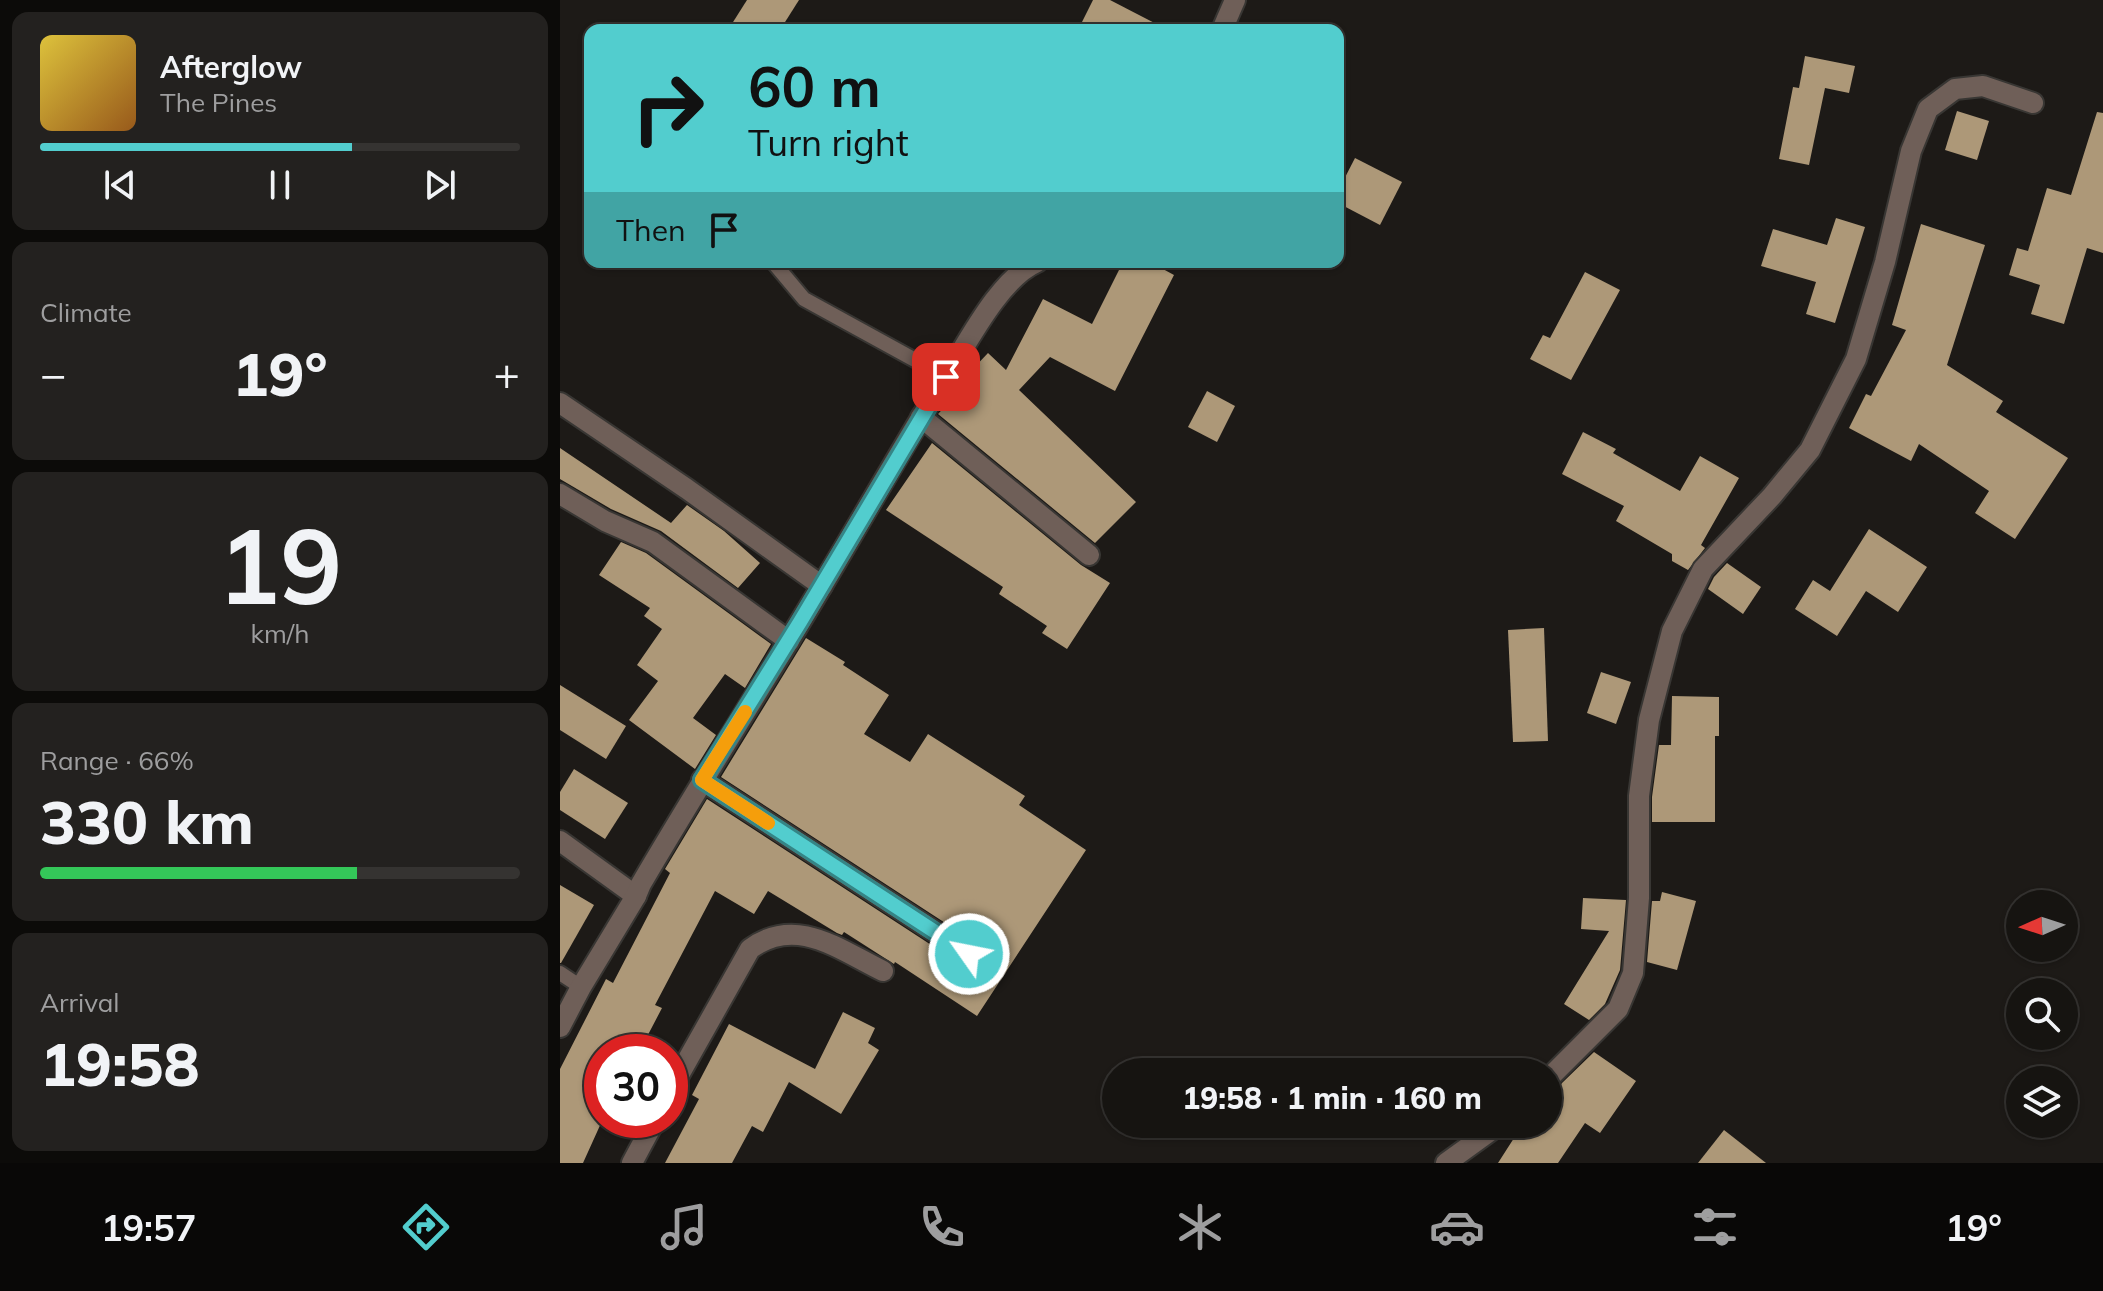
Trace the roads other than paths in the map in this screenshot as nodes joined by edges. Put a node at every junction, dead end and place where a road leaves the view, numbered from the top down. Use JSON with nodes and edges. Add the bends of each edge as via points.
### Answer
{"nodes":[{"id":1,"x":1235,"y":0,"type":"edge"},
{"id":2,"x":1225,"y":24,"type":"edge"},
{"id":3,"x":2033,"y":103,"type":"dead end"},
{"id":4,"x":778,"y":268,"type":"edge"},
{"id":5,"x":1026,"y":268,"type":"edge"},
{"id":6,"x":946,"y":377,"type":"junction"},
{"id":7,"x":560,"y":403,"type":"edge"},
{"id":8,"x":921,"y":417,"type":"junction"},
{"id":9,"x":560,"y":494,"type":"edge"},
{"id":10,"x":1089,"y":555,"type":"dead end"},
{"id":11,"x":822,"y":586,"type":"junction"},
{"id":12,"x":789,"y":641,"type":"junction"},
{"id":13,"x":702,"y":780,"type":"junction"},
{"id":14,"x":560,"y":841,"type":"edge"},
{"id":15,"x":636,"y":896,"type":"junction"},
{"id":16,"x":969,"y":954,"type":"dead end"},
{"id":17,"x":883,"y":971,"type":"dead end"},
{"id":18,"x":560,"y":973,"type":"edge"},
{"id":19,"x":581,"y":987,"type":"junction"},
{"id":20,"x":560,"y":1027,"type":"edge"},
{"id":21,"x":688,"y":1059,"type":"edge"},
{"id":22,"x":1562,"y":1065,"type":"edge"},
{"id":23,"x":645,"y":1138,"type":"edge"},
{"id":24,"x":1481,"y":1138,"type":"edge"},
{"id":25,"x":632,"y":1163,"type":"edge"},
{"id":26,"x":1446,"y":1163,"type":"edge"}],
"edges":[{"from":1,"to":2,"type":"street"},
{"from":3,"to":22,"type":"street","via":[[1983,86],[1955,89],[1928,109],[1911,151],[1856,359],[1810,450],[1703,569],[1672,631],[1649,720],[1639,796],[1633,973],[1618,1009]]},
{"from":4,"to":6,"type":"lane","via":[[804,299]]},
{"from":5,"to":6,"type":"street","via":[[1003,291]]},
{"from":6,"to":8,"type":"street"},
{"from":7,"to":11,"type":"street"},
{"from":8,"to":10,"type":"street"},
{"from":8,"to":11,"type":"street"},
{"from":9,"to":12,"type":"street","via":[[653,542]]},
{"from":11,"to":12,"type":"street"},
{"from":12,"to":13,"type":"street"},
{"from":13,"to":15,"type":"street"},
{"from":13,"to":16,"type":"street"},
{"from":14,"to":15,"type":"street"},
{"from":15,"to":19,"type":"street"},
{"from":17,"to":21,"type":"street","via":[[806,934],[762,940],[750,949]]},
{"from":18,"to":19,"type":"lane"},
{"from":19,"to":20,"type":"street"},
{"from":23,"to":25,"type":"street"},
{"from":24,"to":26,"type":"street"}]}
